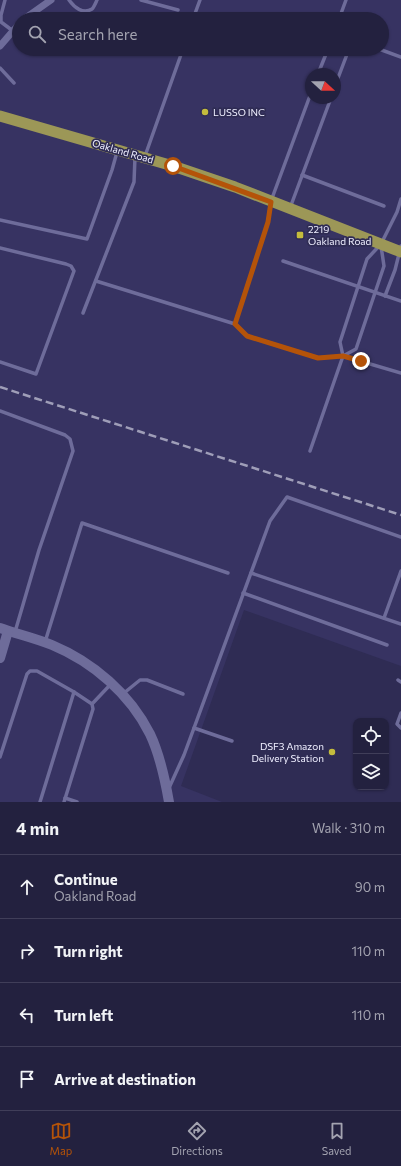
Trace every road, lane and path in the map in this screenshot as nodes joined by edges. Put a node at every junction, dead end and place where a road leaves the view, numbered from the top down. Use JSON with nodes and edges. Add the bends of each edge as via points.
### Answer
{"nodes":[{"id":1,"x":5,"y":0,"type":"edge"},
{"id":2,"x":49,"y":0,"type":"edge"},
{"id":3,"x":69,"y":0,"type":"edge"},
{"id":4,"x":97,"y":0,"type":"edge"},
{"id":5,"x":142,"y":0,"type":"edge"},
{"id":6,"x":200,"y":0,"type":"edge"},
{"id":7,"x":346,"y":0,"type":"edge"},
{"id":8,"x":178,"y":10,"type":"dead end"},
{"id":9,"x":33,"y":12,"type":"edge"},
{"id":10,"x":196,"y":12,"type":"edge"},
{"id":11,"x":342,"y":12,"type":"edge"},
{"id":12,"x":12,"y":30,"type":"edge"},
{"id":13,"x":12,"y":32,"type":"edge"},
{"id":14,"x":0,"y":46,"type":"edge"},
{"id":15,"x":389,"y":53,"type":"edge"},
{"id":16,"x":179,"y":56,"type":"edge"},
{"id":17,"x":325,"y":56,"type":"edge"},
{"id":18,"x":346,"y":56,"type":"edge"},
{"id":19,"x":401,"y":57,"type":"edge"},
{"id":20,"x":0,"y":68,"type":"edge"},
{"id":21,"x":320,"y":68,"type":"edge"},
{"id":22,"x":341,"y":70,"type":"edge"},
{"id":23,"x":14,"y":83,"type":"dead end"},
{"id":24,"x":307,"y":104,"type":"edge"},
{"id":25,"x":328,"y":104,"type":"edge"},
{"id":26,"x":0,"y":116,"type":"edge"},
{"id":27,"x":118,"y":149,"type":"junction"},
{"id":28,"x":140,"y":155,"type":"junction"},
{"id":29,"x":302,"y":175,"type":"junction"},
{"id":30,"x":401,"y":199,"type":"edge"},
{"id":31,"x":271,"y":202,"type":"junction"},
{"id":32,"x":384,"y":206,"type":"dead end"},
{"id":33,"x":290,"y":209,"type":"junction"},
{"id":34,"x":0,"y":220,"type":"edge"},
{"id":35,"x":381,"y":244,"type":"junction"},
{"id":36,"x":0,"y":248,"type":"edge"},
{"id":37,"x":400,"y":250,"type":"edge"},
{"id":38,"x":282,"y":261,"type":"dead end"},
{"id":39,"x":96,"y":281,"type":"junction"},
{"id":40,"x":358,"y":286,"type":"junction"},
{"id":41,"x":375,"y":292,"type":"junction"},
{"id":42,"x":385,"y":296,"type":"junction"},
{"id":43,"x":401,"y":301,"type":"edge"},
{"id":44,"x":83,"y":313,"type":"dead end"},
{"id":45,"x":235,"y":324,"type":"junction"},
{"id":46,"x":343,"y":356,"type":"junction"},
{"id":47,"x":0,"y":362,"type":"edge"},
{"id":48,"x":401,"y":373,"type":"edge"},
{"id":49,"x":0,"y":412,"type":"edge"},
{"id":50,"x":310,"y":451,"type":"dead end"},
{"id":51,"x":401,"y":537,"type":"edge"},
{"id":52,"x":401,"y":571,"type":"edge"},
{"id":53,"x":228,"y":573,"type":"dead end"},
{"id":54,"x":250,"y":573,"type":"junction"},
{"id":55,"x":243,"y":593,"type":"junction"},
{"id":56,"x":384,"y":618,"type":"junction"},
{"id":57,"x":401,"y":624,"type":"edge"},
{"id":58,"x":8,"y":631,"type":"edge"},
{"id":59,"x":44,"y":642,"type":"junction"},
{"id":60,"x":387,"y":645,"type":"dead end"},
{"id":61,"x":0,"y":658,"type":"edge"},
{"id":62,"x":112,"y":684,"type":"junction"},
{"id":63,"x":74,"y":692,"type":"junction"},
{"id":64,"x":183,"y":694,"type":"dead end"},
{"id":65,"x":122,"y":695,"type":"junction"},
{"id":66,"x":92,"y":704,"type":"junction"},
{"id":67,"x":401,"y":713,"type":"edge"},
{"id":68,"x":194,"y":728,"type":"junction"},
{"id":69,"x":401,"y":728,"type":"edge"},
{"id":70,"x":232,"y":741,"type":"dead end"},
{"id":71,"x":0,"y":757,"type":"edge"},
{"id":72,"x":168,"y":797,"type":"edge"},
{"id":73,"x":65,"y":800,"type":"edge"},
{"id":74,"x":40,"y":802,"type":"edge"},
{"id":75,"x":77,"y":802,"type":"edge"}],
"edges":[{"from":1,"to":12,"type":"lane","via":[[0,22]]},
{"from":2,"to":9,"type":"street"},
{"from":3,"to":4,"type":"lane","via":[[78,9],[86,11],[92,8]]},
{"from":5,"to":8,"type":"lane"},
{"from":6,"to":10,"type":"lane"},
{"from":7,"to":11,"type":"lane"},
{"from":13,"to":14,"type":"street"},
{"from":15,"to":19,"type":"lane"},
{"from":16,"to":28,"type":"lane"},
{"from":17,"to":21,"type":"lane"},
{"from":18,"to":22,"type":"lane"},
{"from":20,"to":23,"type":"lane"},
{"from":24,"to":31,"type":"lane"},
{"from":25,"to":29,"type":"lane"},
{"from":26,"to":27,"type":"main road","name":"Oakland Road"},
{"from":27,"to":28,"type":"main road","name":"Oakland Road"},
{"from":27,"to":34,"type":"lane","via":[[87,239]]},
{"from":28,"to":31,"type":"main road","name":"Oakland Road"},
{"from":28,"to":39,"type":"lane","via":[[134,182]]},
{"from":29,"to":32,"type":"lane"},
{"from":29,"to":33,"type":"lane"},
{"from":30,"to":35,"type":"lane"},
{"from":31,"to":33,"type":"main road","name":"Oakland Road"},
{"from":31,"to":45,"type":"lane","via":[[268,222]]},
{"from":33,"to":35,"type":"main road","name":"Oakland Road"},
{"from":35,"to":37,"type":"main road","name":"Oakland Road"},
{"from":35,"to":40,"type":"lane","via":[[367,259]]},
{"from":35,"to":41,"type":"lane","via":[[384,266]]},
{"from":36,"to":47,"type":"lane","via":[[66,264],[74,271],[36,374]]},
{"from":37,"to":42,"type":"lane"},
{"from":38,"to":40,"type":"lane"},
{"from":39,"to":44,"type":"lane"},
{"from":39,"to":45,"type":"lane"},
{"from":40,"to":41,"type":"lane"},
{"from":40,"to":46,"type":"lane","via":[[340,342]]},
{"from":41,"to":42,"type":"lane"},
{"from":41,"to":46,"type":"lane","via":[[356,349]]},
{"from":42,"to":43,"type":"lane"},
{"from":45,"to":46,"type":"lane","via":[[247,336],[318,358]]},
{"from":46,"to":48,"type":"lane"},
{"from":46,"to":50,"type":"lane"},
{"from":49,"to":58,"type":"lane","via":[[65,435],[70,439],[72,451],[39,550]]},
{"from":51,"to":54,"type":"lane","via":[[287,497],[270,521]]},
{"from":52,"to":56,"type":"lane"},
{"from":53,"to":59,"type":"lane","via":[[82,523]]},
{"from":54,"to":55,"type":"lane"},
{"from":54,"to":56,"type":"lane"},
{"from":55,"to":60,"type":"lane"},
{"from":55,"to":68,"type":"lane"},
{"from":56,"to":57,"type":"lane"},
{"from":58,"to":59,"type":"street"},
{"from":58,"to":61,"type":"street"},
{"from":59,"to":62,"type":"street","via":[[75,656]]},
{"from":62,"to":65,"type":"street"},
{"from":62,"to":66,"type":"lane"},
{"from":63,"to":66,"type":"lane"},
{"from":63,"to":71,"type":"lane","via":[[38,671],[30,671]]},
{"from":63,"to":74,"type":"lane"},
{"from":64,"to":65,"type":"lane","via":[[147,680],[140,680]]},
{"from":65,"to":72,"type":"street","via":[[136,711],[150,734],[160,759]]},
{"from":66,"to":73,"type":"lane","via":[[93,709]]},
{"from":67,"to":69,"type":"lane","via":[[397,724]]},
{"from":68,"to":70,"type":"lane"},
{"from":68,"to":72,"type":"lane"},
{"from":73,"to":75,"type":"lane"}]}
